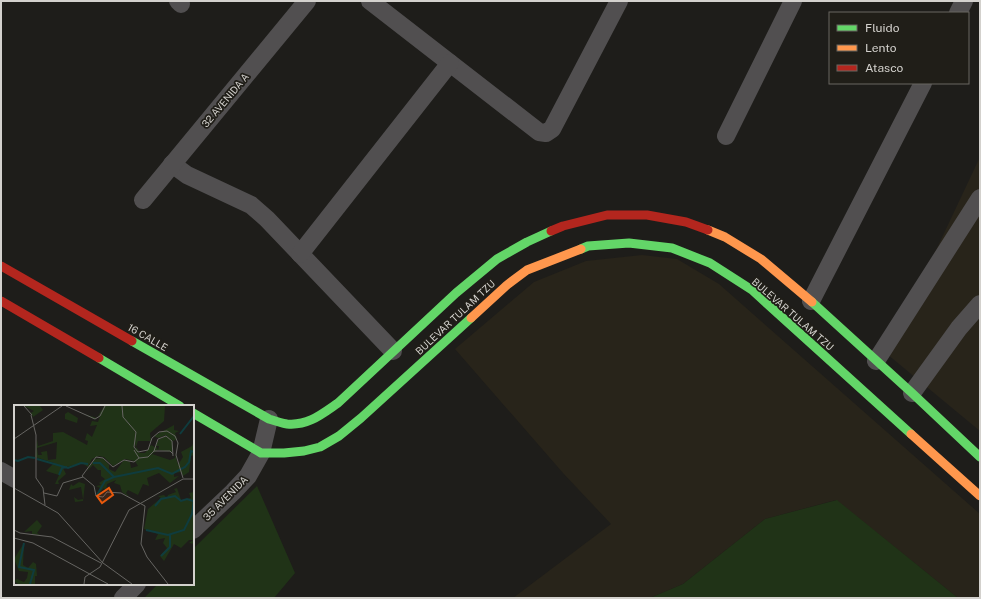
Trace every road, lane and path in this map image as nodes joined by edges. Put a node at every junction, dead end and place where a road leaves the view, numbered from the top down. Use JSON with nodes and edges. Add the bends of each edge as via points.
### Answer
{"nodes":[{"id":1,"x":307,"y":1,"type":"edge"},
{"id":2,"x":370,"y":1,"type":"edge"},
{"id":3,"x":619,"y":1,"type":"edge"},
{"id":4,"x":793,"y":1,"type":"edge"},
{"id":5,"x":964,"y":1,"type":"edge"},
{"id":6,"x":958,"y":12,"type":"edge"},
{"id":7,"x":450,"y":63,"type":"junction"},
{"id":8,"x":921,"y":84,"type":"edge"},
{"id":9,"x":726,"y":136,"type":"dead end"},
{"id":10,"x":172,"y":164,"type":"junction"},
{"id":11,"x":980,"y":198,"type":"edge"},
{"id":12,"x":143,"y":200,"type":"dead end"},
{"id":13,"x":300,"y":254,"type":"junction"},
{"id":14,"x":1,"y":266,"type":"edge"},
{"id":15,"x":1,"y":301,"type":"edge"},
{"id":16,"x":811,"y":301,"type":"junction"},
{"id":17,"x":980,"y":304,"type":"edge"},
{"id":18,"x":393,"y":351,"type":"junction"},
{"id":19,"x":876,"y":361,"type":"junction"},
{"id":20,"x":903,"y":389,"type":"junction"},
{"id":21,"x":886,"y":400,"type":"dead end"},
{"id":22,"x":178,"y":405,"type":"edge"},
{"id":23,"x":883,"y":409,"type":"junction"},
{"id":24,"x":194,"y":414,"type":"edge"},
{"id":25,"x":277,"y":422,"type":"junction"},
{"id":26,"x":926,"y":436,"type":"dead end"},
{"id":27,"x":915,"y":438,"type":"junction"},
{"id":28,"x":261,"y":453,"type":"junction"},
{"id":29,"x":980,"y":457,"type":"edge"},
{"id":30,"x":1,"y":471,"type":"edge"},
{"id":31,"x":14,"y":479,"type":"edge"},
{"id":32,"x":980,"y":496,"type":"edge"},
{"id":33,"x":194,"y":529,"type":"edge"},
{"id":34,"x":136,"y":585,"type":"edge"},
{"id":35,"x":123,"y":598,"type":"edge"}],
"edges":[{"from":1,"to":10,"type":"street","name":"32 AVENIDA A"},
{"from":2,"to":7,"type":"street"},
{"from":3,"to":7,"type":"street","via":[[552,129],[546,133],[539,132]]},
{"from":4,"to":9,"type":"street"},
{"from":5,"to":6,"type":"street"},
{"from":7,"to":13,"type":"street"},
{"from":8,"to":16,"type":"street"},
{"from":10,"to":12,"type":"street","name":"32 AVENIDA A"},
{"from":10,"to":13,"type":"street","via":[[187,175],[251,205]]},
{"from":11,"to":19,"type":"street"},
{"from":13,"to":18,"type":"street"},
{"from":14,"to":25,"type":"main road","name":"16 CALLE"},
{"from":15,"to":22,"type":"main road"},
{"from":16,"to":18,"type":"main road","name":"BULEVAR TULAM TZU","via":[[761,259],[725,237],[686,222],[647,215],[607,215],[563,226],[497,258]]},
{"from":16,"to":19,"type":"main road","name":"BULEVAR TULAM TZU"},
{"from":17,"to":20,"type":"street"},
{"from":18,"to":25,"type":"main road","name":"BULEVAR TULAM TZU","via":[[338,403],[319,417],[300,424]]},
{"from":19,"to":20,"type":"main road","name":"BULEVAR TULAM TZU"},
{"from":20,"to":29,"type":"main road","name":"BULEVAR TULAM TZU"},
{"from":21,"to":23,"type":"main road"},
{"from":23,"to":27,"type":"main road","name":"BULEVAR TULAM TZU"},
{"from":23,"to":28,"type":"main road","name":"BULEVAR TULAM TZU","via":[[752,290],[710,263],[672,248],[629,243],[588,246],[527,270],[507,284],[339,436],[320,447],[304,451]]},
{"from":24,"to":28,"type":"main road"},
{"from":25,"to":28,"type":"street","name":"35 AVENIDA"},
{"from":26,"to":27,"type":"main road"},
{"from":27,"to":32,"type":"main road","name":"BULEVAR TULAM TZU"},
{"from":28,"to":33,"type":"street","name":"35 AVENIDA","via":[[248,476],[234,492]]},
{"from":30,"to":31,"type":"street"},
{"from":34,"to":35,"type":"street"}]}
